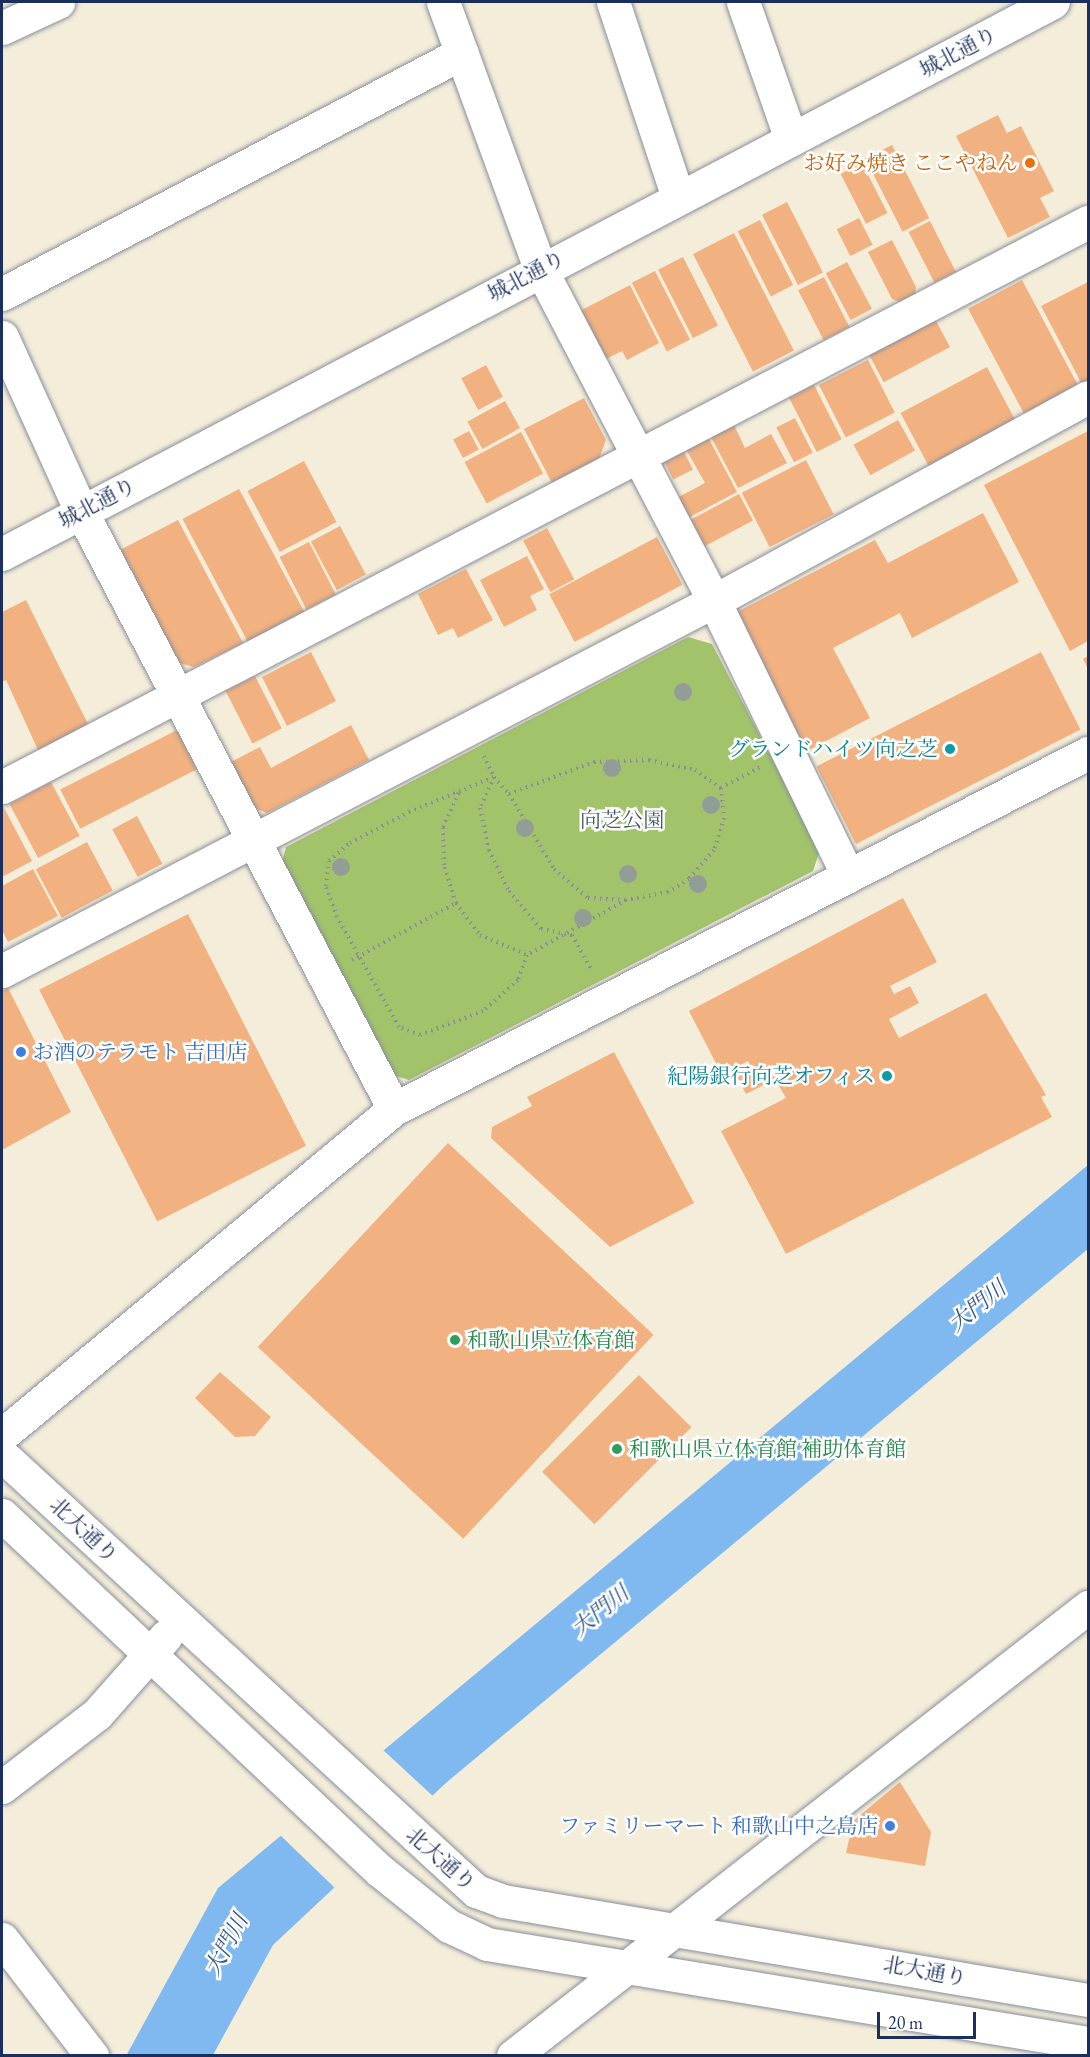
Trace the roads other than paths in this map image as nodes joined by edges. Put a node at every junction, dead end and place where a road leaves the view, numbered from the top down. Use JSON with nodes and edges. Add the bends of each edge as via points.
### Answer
{"nodes":[{"id":1,"x":58,"y":2,"type":"edge"},
{"id":2,"x":443,"y":2,"type":"edge"},
{"id":3,"x":613,"y":2,"type":"edge"},
{"id":4,"x":743,"y":2,"type":"edge"},
{"id":5,"x":1053,"y":2,"type":"edge"},
{"id":6,"x":2,"y":28,"type":"edge"},
{"id":7,"x":462,"y":53,"type":"junction"},
{"id":8,"x":791,"y":140,"type":"junction"},
{"id":9,"x":678,"y":197,"type":"junction"},
{"id":10,"x":1089,"y":222,"type":"edge"},
{"id":11,"x":540,"y":268,"type":"junction"},
{"id":12,"x":2,"y":294,"type":"edge"},
{"id":13,"x":2,"y":337,"type":"edge"},
{"id":14,"x":1089,"y":396,"type":"edge"},
{"id":15,"x":638,"y":455,"type":"junction"},
{"id":16,"x":81,"y":511,"type":"junction"},
{"id":17,"x":2,"y":554,"type":"edge"},
{"id":18,"x":714,"y":601,"type":"junction"},
{"id":19,"x":178,"y":696,"type":"junction"},
{"id":20,"x":1089,"y":753,"type":"edge"},
{"id":21,"x":2,"y":787,"type":"edge"},
{"id":22,"x":252,"y":837,"type":"junction"},
{"id":23,"x":848,"y":876,"type":"junction"},
{"id":24,"x":2,"y":971,"type":"edge"},
{"id":25,"x":394,"y":1109,"type":"junction"},
{"id":26,"x":2,"y":1435,"type":"edge"},
{"id":27,"x":2,"y":1455,"type":"edge"},
{"id":28,"x":2,"y":1515,"type":"edge"},
{"id":29,"x":1089,"y":1607,"type":"edge"},
{"id":30,"x":181,"y":1619,"type":"junction"},
{"id":31,"x":151,"y":1653,"type":"junction"},
{"id":32,"x":2,"y":1787,"type":"edge"},
{"id":33,"x":676,"y":1927,"type":"junction"},
{"id":34,"x":2,"y":1939,"type":"edge"},
{"id":35,"x":625,"y":1964,"type":"junction"},
{"id":36,"x":1089,"y":2000,"type":"edge"},
{"id":37,"x":1089,"y":2043,"type":"edge"},
{"id":38,"x":92,"y":2055,"type":"edge"},
{"id":39,"x":513,"y":2055,"type":"edge"}],
"edges":[{"from":1,"to":6,"type":"street"},
{"from":2,"to":7,"type":"street"},
{"from":3,"to":9,"type":"street"},
{"from":4,"to":8,"type":"street"},
{"from":5,"to":8,"type":"street","name":"城北通り"},
{"from":7,"to":11,"type":"street"},
{"from":7,"to":12,"type":"street"},
{"from":8,"to":9,"type":"street","name":"城北通り"},
{"from":9,"to":11,"type":"street","name":"城北通り"},
{"from":10,"to":15,"type":"street"},
{"from":11,"to":15,"type":"street"},
{"from":11,"to":16,"type":"street","name":"城北通り"},
{"from":13,"to":16,"type":"street"},
{"from":14,"to":18,"type":"street"},
{"from":15,"to":18,"type":"street"},
{"from":15,"to":19,"type":"street"},
{"from":16,"to":17,"type":"street","name":"城北通り"},
{"from":16,"to":19,"type":"street"},
{"from":18,"to":22,"type":"street"},
{"from":18,"to":23,"type":"street"},
{"from":19,"to":21,"type":"street"},
{"from":19,"to":22,"type":"street"},
{"from":20,"to":23,"type":"street"},
{"from":22,"to":24,"type":"street"},
{"from":22,"to":25,"type":"street"},
{"from":23,"to":25,"type":"street"},
{"from":25,"to":26,"type":"street"},
{"from":27,"to":30,"type":"street","name":"北大通り"},
{"from":28,"to":31,"type":"street","name":"北大通り"},
{"from":29,"to":33,"type":"street"},
{"from":30,"to":31,"type":"street"},
{"from":30,"to":33,"type":"street","name":"北大通り","via":[[325,1756],[476,1891],[503,1901]]},
{"from":31,"to":32,"type":"street","via":[[97,1714]]},
{"from":31,"to":35,"type":"street","name":"北大通り","via":[[378,1870],[448,1926],[487,1944]]},
{"from":33,"to":35,"type":"street"},
{"from":33,"to":36,"type":"street","name":"北大通り"},
{"from":34,"to":38,"type":"street"},
{"from":35,"to":37,"type":"street","name":"北大通り"},
{"from":35,"to":39,"type":"street"}]}
